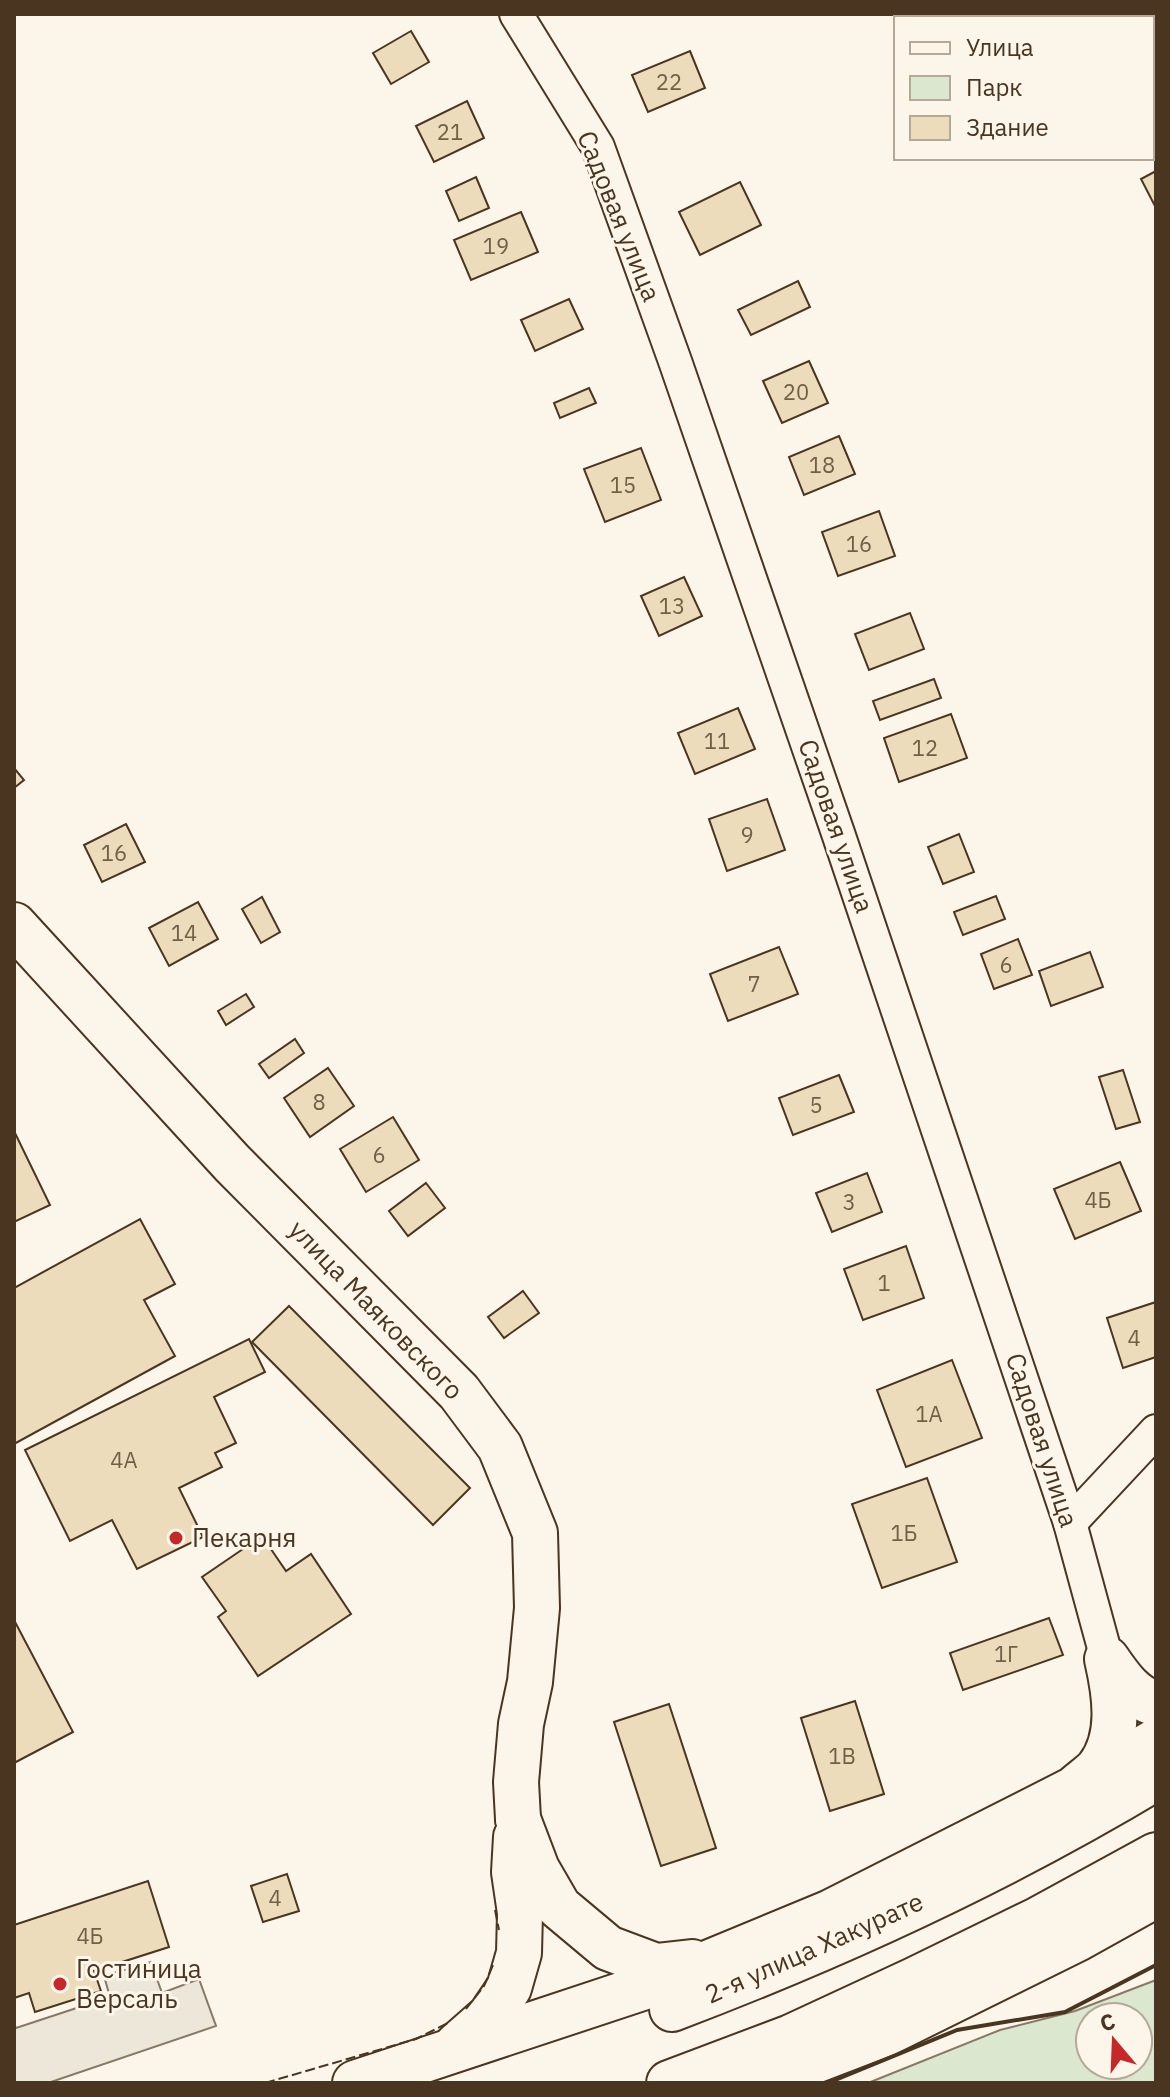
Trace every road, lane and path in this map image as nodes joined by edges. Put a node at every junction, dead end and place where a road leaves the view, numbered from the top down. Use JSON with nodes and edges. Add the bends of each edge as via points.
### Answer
{"nodes":[{"id":1,"x":516,"y":14,"type":"edge"},
{"id":2,"x":14,"y":925,"type":"edge"},
{"id":3,"x":1156,"y":1431,"type":"edge"},
{"id":4,"x":1070,"y":1523,"type":"junction"},
{"id":5,"x":1107,"y":1659,"type":"junction"},
{"id":6,"x":1156,"y":1704,"type":"edge"},
{"id":7,"x":1156,"y":1741,"type":"edge"},
{"id":8,"x":1156,"y":1778,"type":"edge"},
{"id":9,"x":1074,"y":1789,"type":"junction"},
{"id":10,"x":517,"y":1800,"type":"junction"},
{"id":11,"x":1156,"y":1855,"type":"edge"},
{"id":12,"x":1156,"y":1895,"type":"edge"},
{"id":13,"x":753,"y":1956,"type":"junction"},
{"id":14,"x":796,"y":2052,"type":"junction"},
{"id":15,"x":451,"y":2069,"type":"edge"},
{"id":16,"x":355,"y":2083,"type":"edge"},
{"id":17,"x":669,"y":2083,"type":"edge"},
{"id":18,"x":757,"y":2083,"type":"edge"}],
"edges":[{"from":1,"to":4,"type":"street","name":"Садовая улица","via":[[598,147],[833,818]]},
{"from":2,"to":10,"type":"main road","name":"улица Маяковского","via":[[232,1163],[459,1392],[500,1447],[535,1533],[537,1608]]},
{"from":3,"to":4,"type":"street"},
{"from":4,"to":5,"type":"street","name":"Садовая улица"},
{"from":5,"to":6,"type":"main road","via":[[1142,1700]]},
{"from":5,"to":9,"type":"main road","via":[[1115,1715],[1109,1746],[1097,1768]]},
{"from":7,"to":9,"type":"main road"},
{"from":8,"to":13,"type":"main road","name":"2-я улица Хакурате","via":[[987,1870]]},
{"from":9,"to":13,"type":"main road"},
{"from":10,"to":13,"type":"main road","via":[[537,1869],[559,1907],[608,1948],[656,1966]]},
{"from":10,"to":15,"type":"main road","name":"улица Маяковского","via":[[519,1953],[509,1988]]},
{"from":11,"to":14,"type":"main road"},
{"from":12,"to":14,"type":"main road","via":[[885,2034]]},
{"from":13,"to":15,"type":"main road","name":"2-я улица Хакурате","via":[[644,2020]]},
{"from":14,"to":17,"type":"main road"},
{"from":14,"to":18,"type":"main road"},
{"from":15,"to":16,"type":"main road","name":"2-я улица Хакурате"}]}
